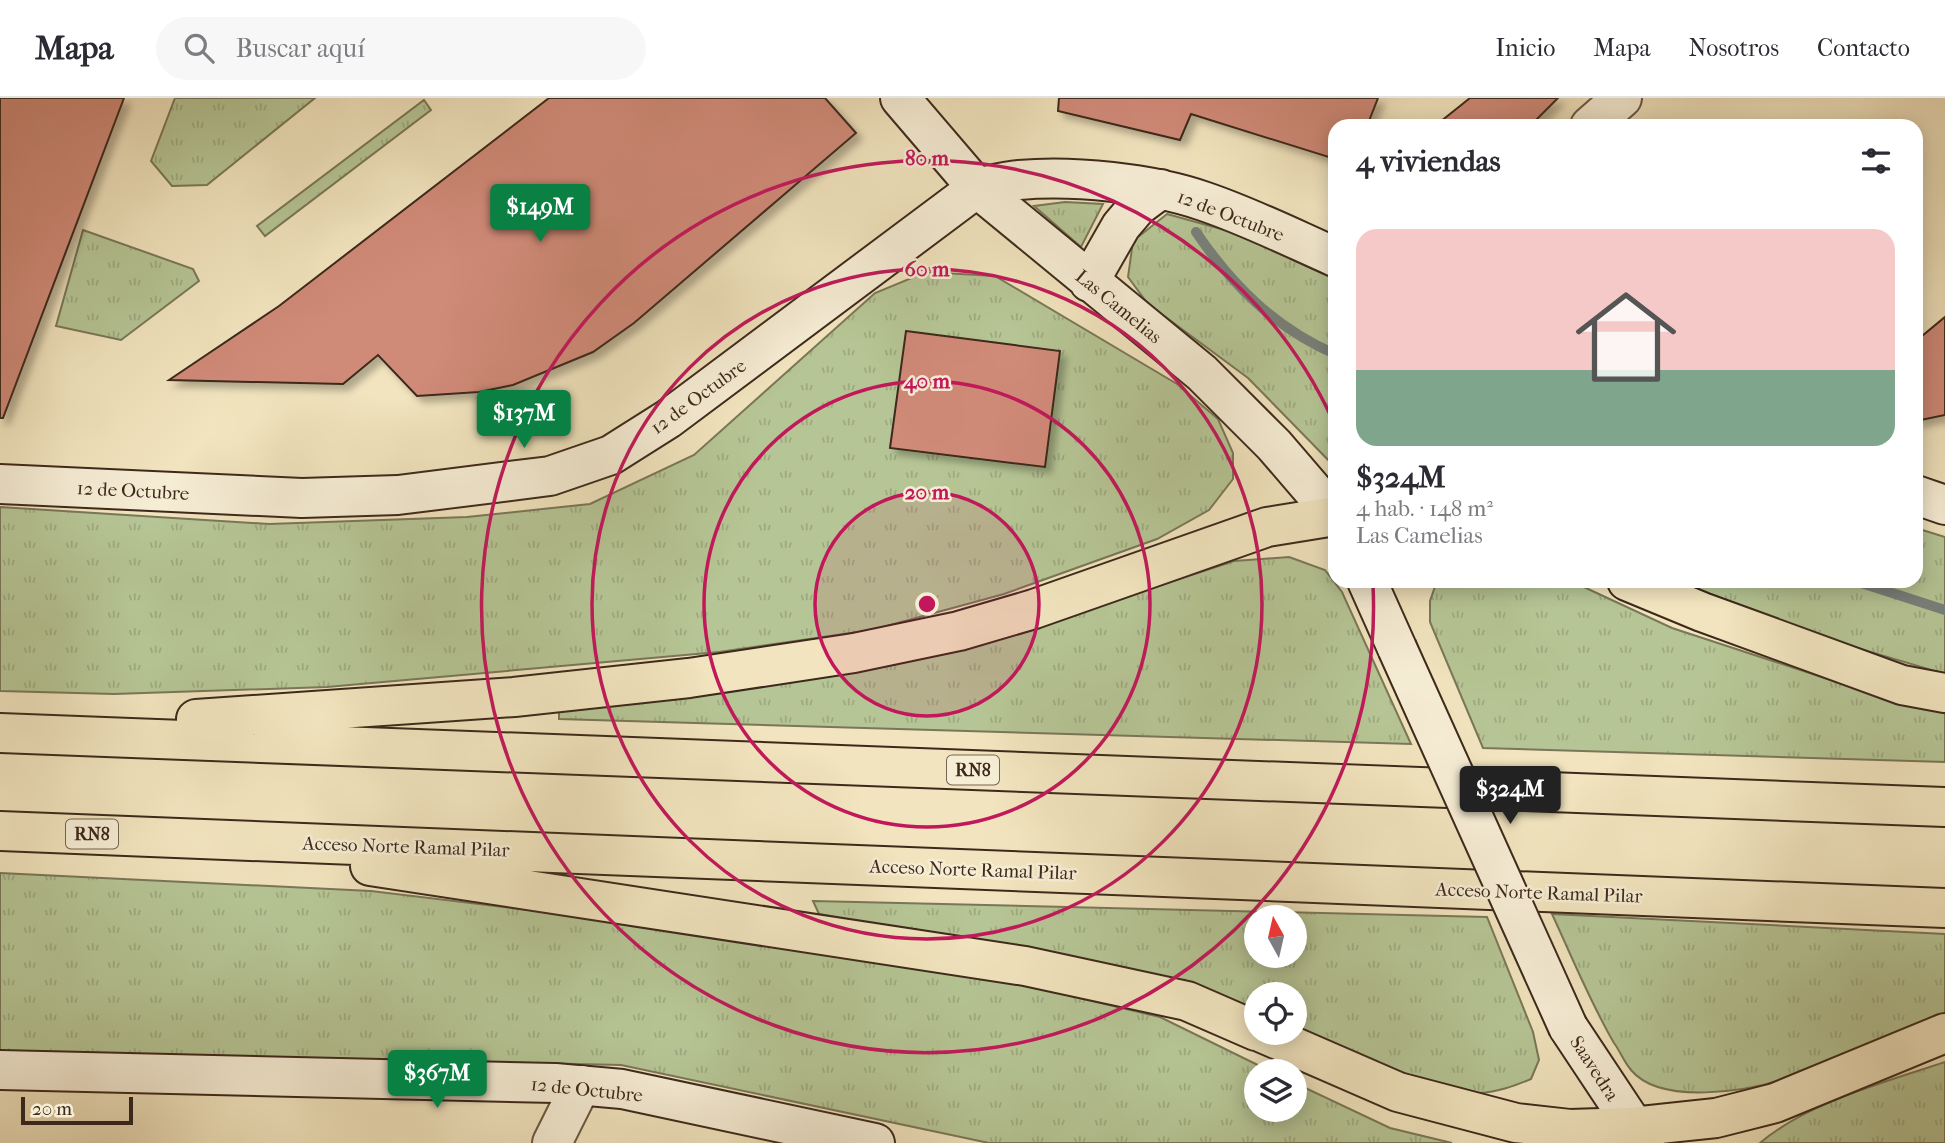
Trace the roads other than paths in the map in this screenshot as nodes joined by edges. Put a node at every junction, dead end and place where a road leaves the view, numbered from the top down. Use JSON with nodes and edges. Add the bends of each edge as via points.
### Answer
{"nodes":[{"id":1,"x":900,"y":98,"type":"edge"},
{"id":2,"x":1622,"y":98,"type":"edge"},
{"id":3,"x":1598,"y":119,"type":"edge"},
{"id":4,"x":977,"y":188,"type":"junction"},
{"id":5,"x":1161,"y":189,"type":"junction"},
{"id":6,"x":1328,"y":254,"type":"edge"},
{"id":7,"x":1089,"y":282,"type":"junction"},
{"id":8,"x":0,"y":484,"type":"edge"},
{"id":9,"x":1328,"y":508,"type":"edge"},
{"id":10,"x":1328,"y":517,"type":"edge"},
{"id":11,"x":1370,"y":588,"type":"edge"},
{"id":12,"x":1644,"y":588,"type":"edge"},
{"id":13,"x":1945,"y":693,"type":"edge"},
{"id":14,"x":1,"y":733,"type":"edge"},
{"id":15,"x":1945,"y":807,"type":"edge"},
{"id":16,"x":0,"y":831,"type":"edge"},
{"id":17,"x":185,"y":838,"type":"junction"},
{"id":18,"x":1945,"y":908,"type":"edge"},
{"id":19,"x":1244,"y":1026,"type":"edge"},
{"id":20,"x":1945,"y":1033,"type":"edge"},
{"id":21,"x":1288,"y":1045,"type":"edge"},
{"id":22,"x":0,"y":1070,"type":"edge"},
{"id":23,"x":581,"y":1085,"type":"junction"},
{"id":24,"x":1639,"y":1135,"type":"edge"},
{"id":25,"x":552,"y":1143,"type":"edge"},
{"id":26,"x":875,"y":1143,"type":"edge"}],
"edges":[{"from":1,"to":4,"type":"street","name":"Las Camelias"},
{"from":2,"to":3,"type":"street"},
{"from":4,"to":5,"type":"street","name":"12 de Octubre","via":[[1048,178]]},
{"from":4,"to":7,"type":"street","name":"Las Camelias"},
{"from":4,"to":8,"type":"street","name":"12 de Octubre","via":[[668,419],[611,455],[550,476],[398,495],[302,498]]},
{"from":5,"to":6,"type":"street","name":"12 de Octubre","via":[[1203,201]]},
{"from":5,"to":7,"type":"street","via":[[1121,226]]},
{"from":7,"to":9,"type":"street","name":"Las Camelias","via":[[1202,373],[1274,444]]},
{"from":10,"to":14,"type":"highway","via":[[1267,527],[960,631],[854,653],[689,678],[514,697]]},
{"from":11,"to":24,"type":"street","name":"Saavedra","bridge":true,"via":[[1569,1027]]},
{"from":12,"to":13,"type":"highway","via":[[1902,685]]},
{"from":14,"to":15,"type":"highway","number":"RN8"},
{"from":16,"to":17,"type":"highway","name":"Acceso Norte Ramal Pilar","number":"RN8"},
{"from":17,"to":18,"type":"highway","name":"Acceso Norte Ramal Pilar","number":"RN8"},
{"from":17,"to":19,"type":"highway","via":[[1025,966],[1187,1001]]},
{"from":20,"to":24,"type":"highway","via":[[1775,1103]]},
{"from":21,"to":24,"type":"highway","via":[[1398,1093],[1463,1111],[1516,1123]]},
{"from":22,"to":23,"type":"street","name":"12 de Octubre"},
{"from":23,"to":25,"type":"street"},
{"from":23,"to":26,"type":"street","name":"12 de Octubre","via":[[622,1089]]}]}
